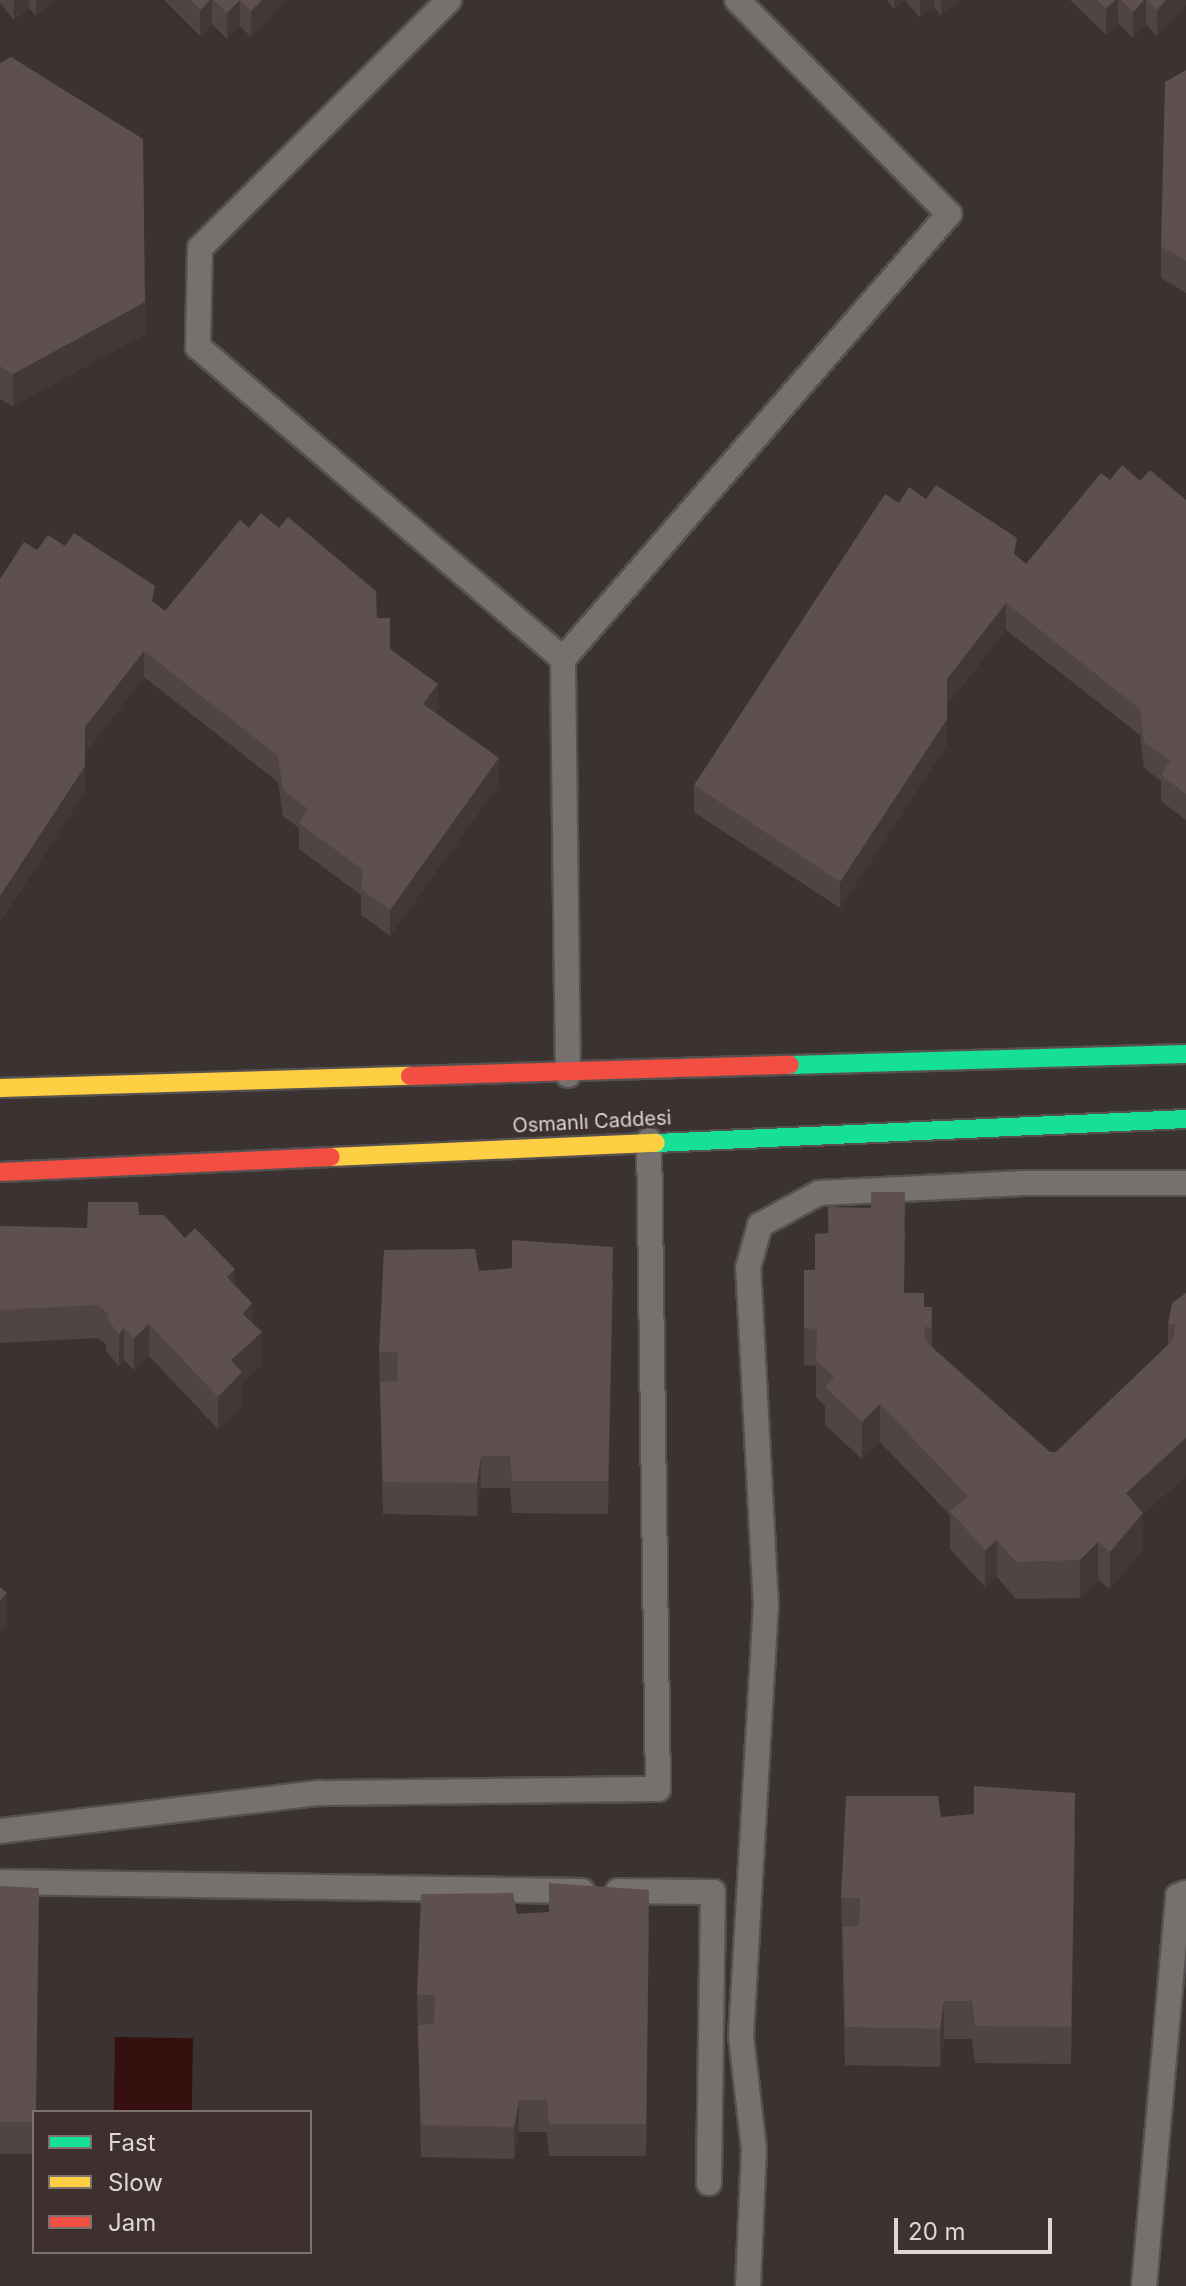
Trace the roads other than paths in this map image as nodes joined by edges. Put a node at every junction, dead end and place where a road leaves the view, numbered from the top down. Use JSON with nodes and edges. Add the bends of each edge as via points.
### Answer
{"nodes":[{"id":1,"x":449,"y":0,"type":"edge"},
{"id":2,"x":737,"y":0,"type":"edge"},
{"id":3,"x":563,"y":659,"type":"junction"},
{"id":4,"x":1186,"y":1054,"type":"edge"},
{"id":5,"x":568,"y":1075,"type":"junction"},
{"id":6,"x":0,"y":1088,"type":"edge"},
{"id":7,"x":1186,"y":1119,"type":"edge"},
{"id":8,"x":649,"y":1140,"type":"junction"},
{"id":9,"x":0,"y":1172,"type":"edge"},
{"id":10,"x":1186,"y":1183,"type":"edge"},
{"id":11,"x":0,"y":1831,"type":"edge"},
{"id":12,"x":0,"y":1882,"type":"edge"},
{"id":13,"x":1186,"y":1893,"type":"edge"},
{"id":14,"x":709,"y":2183,"type":"dead end"},
{"id":15,"x":748,"y":2286,"type":"edge"},
{"id":16,"x":1144,"y":2286,"type":"edge"}],
"edges":[{"from":1,"to":3,"type":"lane","via":[[200,248],[198,347]]},
{"from":2,"to":3,"type":"lane","via":[[949,214]]},
{"from":3,"to":5,"type":"lane"},
{"from":4,"to":5,"type":"main road"},
{"from":5,"to":6,"type":"main road"},
{"from":7,"to":8,"type":"main road","name":"Osmanlı Caddesi"},
{"from":8,"to":9,"type":"main road","name":"Osmanlı Caddesi"},
{"from":8,"to":11,"type":"lane","via":[[658,1789],[320,1793]]},
{"from":10,"to":15,"type":"lane","via":[[1020,1183],[819,1193],[760,1225],[748,1268],[766,1607],[741,2036],[754,2149]]},
{"from":12,"to":14,"type":"lane","via":[[713,1892]]},
{"from":13,"to":16,"type":"lane","via":[[1178,1896]]}]}
